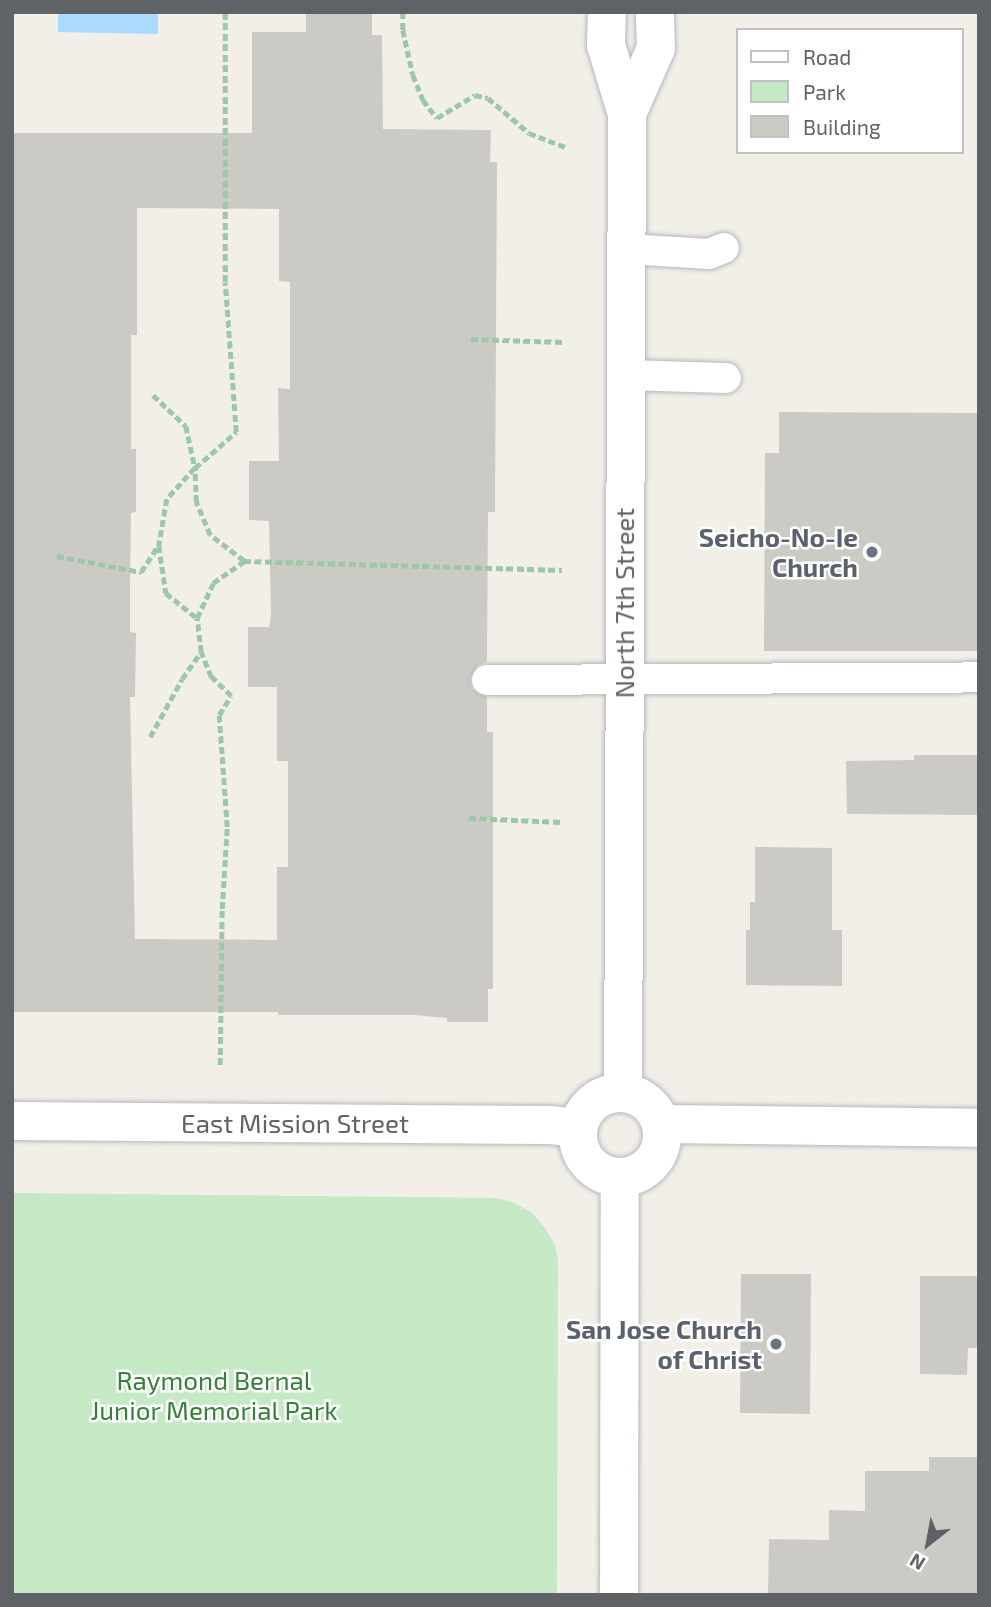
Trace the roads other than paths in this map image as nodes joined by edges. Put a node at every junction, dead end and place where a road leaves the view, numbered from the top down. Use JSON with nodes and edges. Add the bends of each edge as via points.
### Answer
{"nodes":[{"id":1,"x":607,"y":12,"type":"edge"},
{"id":2,"x":655,"y":12,"type":"edge"},
{"id":3,"x":627,"y":114,"type":"junction"},
{"id":4,"x":724,"y":248,"type":"dead end"},
{"id":5,"x":626,"y":249,"type":"junction"},
{"id":6,"x":625,"y":375,"type":"junction"},
{"id":7,"x":726,"y":378,"type":"dead end"},
{"id":8,"x":979,"y":677,"type":"edge"},
{"id":9,"x":623,"y":678,"type":"junction"},
{"id":10,"x":487,"y":680,"type":"dead end"},
{"id":11,"x":623,"y":1092,"type":"junction"},
{"id":12,"x":12,"y":1121,"type":"edge"},
{"id":13,"x":662,"y":1124,"type":"junction"},
{"id":14,"x":578,"y":1128,"type":"junction"},
{"id":15,"x":979,"y":1128,"type":"edge"},
{"id":16,"x":620,"y":1177,"type":"junction"},
{"id":17,"x":619,"y":1595,"type":"edge"}],
"edges":[{"from":1,"to":3,"type":"street","name":"North 7th Street","via":[[606,45]]},
{"from":2,"to":3,"type":"street","name":"North 7th Street","via":[[656,48]]},
{"from":3,"to":5,"type":"street","name":"North 7th Street"},
{"from":4,"to":5,"type":"lane","via":[[709,254]]},
{"from":5,"to":6,"type":"street","name":"North 7th Street"},
{"from":6,"to":7,"type":"lane"},
{"from":6,"to":9,"type":"street","name":"North 7th Street"},
{"from":8,"to":9,"type":"lane"},
{"from":9,"to":10,"type":"lane"},
{"from":9,"to":11,"type":"street","name":"North 7th Street"},
{"from":11,"to":13,"type":"street","via":[[647,1102]]},
{"from":11,"to":14,"type":"street","via":[[599,1097]]},
{"from":12,"to":14,"type":"street","name":"East Mission Street"},
{"from":13,"to":15,"type":"street"},
{"from":13,"to":16,"type":"street","via":[[661,1149],[654,1161],[633,1176]]},
{"from":14,"to":16,"type":"street","via":[[583,1156],[606,1175]]},
{"from":16,"to":17,"type":"street"}]}
